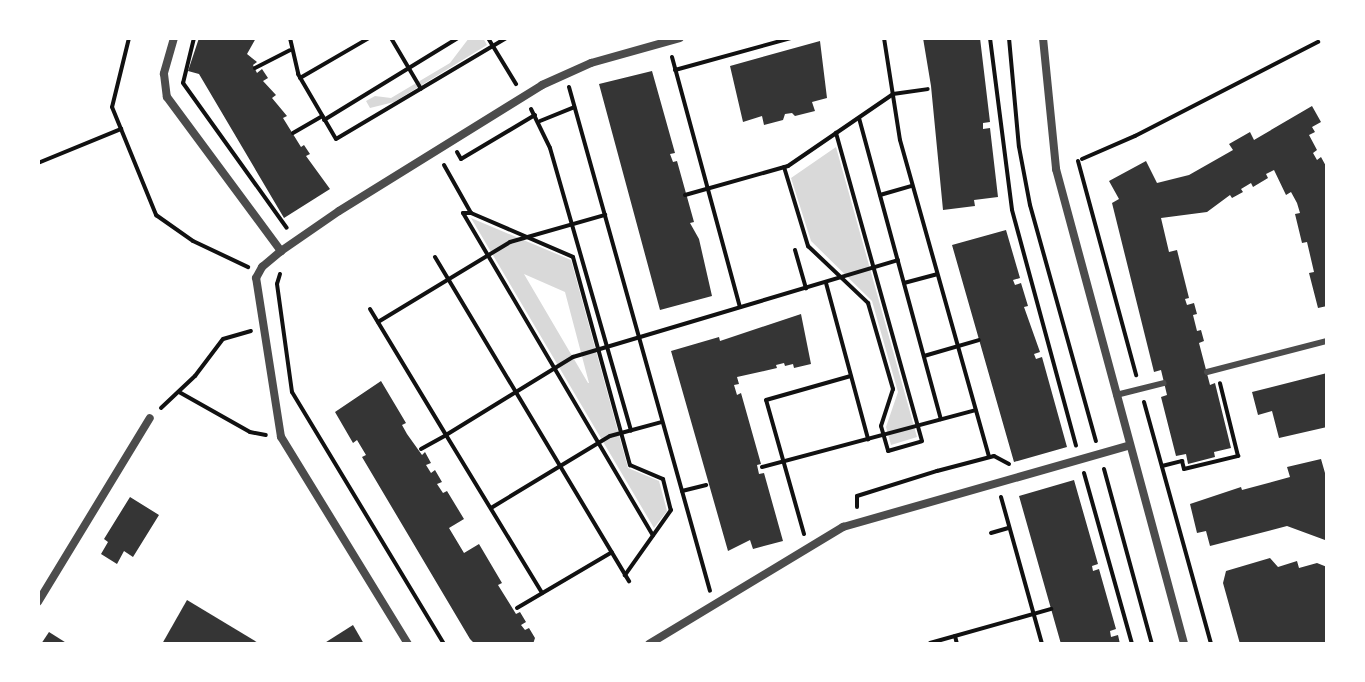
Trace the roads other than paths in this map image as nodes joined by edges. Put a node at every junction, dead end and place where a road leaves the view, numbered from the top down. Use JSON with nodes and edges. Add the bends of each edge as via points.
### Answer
{"nodes":[{"id":1,"x":174,"y":38,"type":"edge"},
{"id":2,"x":680,"y":38,"type":"edge"},
{"id":3,"x":1043,"y":38,"type":"edge"},
{"id":4,"x":281,"y":251,"type":"junction"},
{"id":5,"x":1327,"y":341,"type":"edge"},
{"id":6,"x":1207,"y":372,"type":"dead end"},
{"id":7,"x":1164,"y":383,"type":"dead end"},
{"id":8,"x":1116,"y":395,"type":"junction"},
{"id":9,"x":150,"y":418,"type":"road end"},
{"id":10,"x":1130,"y":445,"type":"junction"},
{"id":11,"x":38,"y":602,"type":"edge"},
{"id":12,"x":408,"y":644,"type":"edge"},
{"id":13,"x":649,"y":644,"type":"edge"},
{"id":14,"x":1184,"y":644,"type":"edge"}],
"edges":[{"from":1,"to":4,"type":"street","via":[[164,74],[167,97]]},
{"from":2,"to":4,"type":"street","via":[[591,63],[542,85]]},
{"from":3,"to":8,"type":"street","via":[[1056,169]]},
{"from":4,"to":12,"type":"street","via":[[258,274],[255,291],[281,437]]},
{"from":5,"to":6,"type":"lane"},
{"from":7,"to":8,"type":"lane"},
{"from":8,"to":10,"type":"street"},
{"from":9,"to":11,"type":"street"},
{"from":10,"to":13,"type":"street","via":[[843,527]]},
{"from":10,"to":14,"type":"street"}]}
